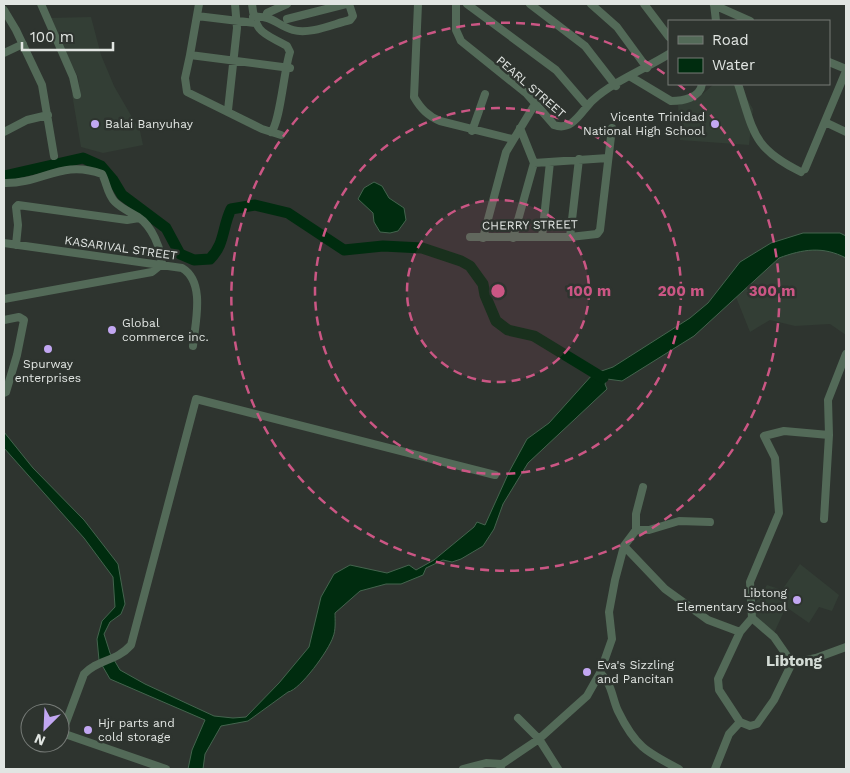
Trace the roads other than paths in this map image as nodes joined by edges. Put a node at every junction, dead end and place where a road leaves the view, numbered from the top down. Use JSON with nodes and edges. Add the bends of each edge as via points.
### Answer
{"nodes":[{"id":1,"x":41,"y":4,"type":"edge"},
{"id":2,"x":199,"y":4,"type":"edge"},
{"id":3,"x":235,"y":4,"type":"edge"},
{"id":4,"x":252,"y":4,"type":"edge"},
{"id":5,"x":286,"y":4,"type":"edge"},
{"id":6,"x":348,"y":4,"type":"edge"},
{"id":7,"x":418,"y":4,"type":"edge"},
{"id":8,"x":456,"y":4,"type":"edge"},
{"id":9,"x":468,"y":4,"type":"edge"},
{"id":10,"x":530,"y":4,"type":"edge"},
{"id":11,"x":591,"y":4,"type":"edge"},
{"id":12,"x":644,"y":4,"type":"edge"},
{"id":13,"x":714,"y":4,"type":"edge"},
{"id":14,"x":4,"y":10,"type":"edge"},
{"id":15,"x":197,"y":16,"type":"junction"},
{"id":16,"x":266,"y":16,"type":"junction"},
{"id":17,"x":254,"y":20,"type":"junction"},
{"id":18,"x":716,"y":20,"type":"edge"},
{"id":19,"x":748,"y":20,"type":"edge"},
{"id":20,"x":237,"y":22,"type":"junction"},
{"id":21,"x":286,"y":23,"type":"junction"},
{"id":22,"x":668,"y":36,"type":"edge"},
{"id":23,"x":23,"y":44,"type":"junction"},
{"id":24,"x":4,"y":53,"type":"edge"},
{"id":25,"x":190,"y":55,"type":"junction"},
{"id":26,"x":668,"y":55,"type":"edge"},
{"id":27,"x":234,"y":60,"type":"junction"},
{"id":28,"x":830,"y":62,"type":"edge"},
{"id":29,"x":287,"y":67,"type":"junction"},
{"id":30,"x":647,"y":68,"type":"junction"},
{"id":31,"x":846,"y":70,"type":"edge"},
{"id":32,"x":630,"y":77,"type":"junction"},
{"id":33,"x":702,"y":85,"type":"edge"},
{"id":34,"x":738,"y":85,"type":"edge"},
{"id":35,"x":616,"y":86,"type":"junction"},
{"id":36,"x":484,"y":94,"type":"dead end"},
{"id":37,"x":77,"y":95,"type":"dead end"},
{"id":38,"x":535,"y":104,"type":"junction"},
{"id":39,"x":587,"y":106,"type":"junction"},
{"id":40,"x":228,"y":110,"type":"junction"},
{"id":41,"x":48,"y":115,"type":"junction"},
{"id":42,"x":825,"y":122,"type":"junction"},
{"id":43,"x":520,"y":128,"type":"junction"},
{"id":44,"x":612,"y":128,"type":"dead end"},
{"id":45,"x":472,"y":131,"type":"junction"},
{"id":46,"x":4,"y":132,"type":"edge"},
{"id":47,"x":272,"y":132,"type":"junction"},
{"id":48,"x":846,"y":132,"type":"edge"},
{"id":49,"x":281,"y":135,"type":"dead end"},
{"id":50,"x":512,"y":139,"type":"junction"},
{"id":51,"x":54,"y":156,"type":"dead end"},
{"id":52,"x":608,"y":158,"type":"junction"},
{"id":53,"x":579,"y":159,"type":"junction"},
{"id":54,"x":550,"y":162,"type":"junction"},
{"id":55,"x":534,"y":163,"type":"junction"},
{"id":56,"x":4,"y":183,"type":"edge"},
{"id":57,"x":139,"y":218,"type":"junction"},
{"id":58,"x":470,"y":237,"type":"dead end"},
{"id":59,"x":542,"y":237,"type":"junction"},
{"id":60,"x":570,"y":237,"type":"junction"},
{"id":61,"x":483,"y":238,"type":"junction"},
{"id":62,"x":513,"y":238,"type":"junction"},
{"id":63,"x":4,"y":243,"type":"edge"},
{"id":64,"x":16,"y":245,"type":"junction"},
{"id":65,"x":162,"y":264,"type":"junction"},
{"id":66,"x":4,"y":299,"type":"edge"},
{"id":67,"x":4,"y":320,"type":"edge"},
{"id":68,"x":193,"y":346,"type":"dead end"},
{"id":69,"x":846,"y":354,"type":"edge"},
{"id":70,"x":4,"y":393,"type":"edge"},
{"id":71,"x":829,"y":436,"type":"junction"},
{"id":72,"x":495,"y":475,"type":"dead end"},
{"id":73,"x":644,"y":486,"type":"dead end"},
{"id":74,"x":824,"y":519,"type":"dead end"},
{"id":75,"x":710,"y":522,"type":"dead end"},
{"id":76,"x":636,"y":530,"type":"junction"},
{"id":77,"x":624,"y":546,"type":"junction"},
{"id":78,"x":752,"y":618,"type":"junction"},
{"id":79,"x":740,"y":632,"type":"junction"},
{"id":80,"x":846,"y":647,"type":"edge"},
{"id":81,"x":792,"y":663,"type":"junction"},
{"id":82,"x":600,"y":673,"type":"junction"},
{"id":83,"x":518,"y":718,"type":"dead end"},
{"id":84,"x":740,"y":722,"type":"junction"},
{"id":85,"x":539,"y":739,"type":"junction"},
{"id":86,"x":501,"y":766,"type":"edge"},
{"id":87,"x":166,"y":769,"type":"edge"},
{"id":88,"x":463,"y":769,"type":"edge"},
{"id":89,"x":558,"y":769,"type":"edge"},
{"id":90,"x":679,"y":769,"type":"edge"},
{"id":91,"x":715,"y":769,"type":"edge"}],
"edges":[{"from":1,"to":37,"type":"street","via":[[73,77]]},
{"from":2,"to":15,"type":"street"},
{"from":3,"to":20,"type":"street"},
{"from":4,"to":17,"type":"street"},
{"from":5,"to":16,"type":"street"},
{"from":5,"to":21,"type":"street"},
{"from":6,"to":21,"type":"street"},
{"from":6,"to":21,"type":"street","via":[[353,16],[350,20],[304,32]]},
{"from":7,"to":45,"type":"street","via":[[414,97],[430,117]]},
{"from":8,"to":38,"type":"street","name":"PEARL STREET","via":[[456,30],[461,41]]},
{"from":9,"to":39,"type":"street","via":[[556,70]]},
{"from":10,"to":35,"type":"street","via":[[585,46]]},
{"from":11,"to":30,"type":"street","via":[[617,27]]},
{"from":12,"to":22,"type":"street"},
{"from":13,"to":18,"type":"street"},
{"from":13,"to":19,"type":"street"},
{"from":14,"to":23,"type":"street"},
{"from":15,"to":20,"type":"street"},
{"from":15,"to":25,"type":"street"},
{"from":16,"to":17,"type":"street"},
{"from":16,"to":21,"type":"street"},
{"from":17,"to":20,"type":"street"},
{"from":17,"to":29,"type":"street","via":[[263,33],[289,48]]},
{"from":20,"to":27,"type":"street"},
{"from":23,"to":24,"type":"street"},
{"from":23,"to":41,"type":"street","via":[[42,85]]},
{"from":25,"to":27,"type":"street"},
{"from":25,"to":40,"type":"street","via":[[186,92]]},
{"from":26,"to":30,"type":"street","name":"PEARL STREET"},
{"from":27,"to":29,"type":"street"},
{"from":27,"to":40,"type":"street"},
{"from":28,"to":31,"type":"street"},
{"from":29,"to":47,"type":"street","via":[[277,122]]},
{"from":30,"to":32,"type":"street","name":"PEARL STREET"},
{"from":31,"to":42,"type":"street"},
{"from":32,"to":33,"type":"street","via":[[671,101],[692,97],[701,90]]},
{"from":32,"to":35,"type":"street","name":"PEARL STREET"},
{"from":34,"to":42,"type":"street","via":[[757,139],[768,153],[803,170]]},
{"from":35,"to":39,"type":"street","name":"PEARL STREET"},
{"from":36,"to":45,"type":"street"},
{"from":38,"to":39,"type":"street","name":"PEARL STREET","via":[[554,125],[561,128],[571,125]]},
{"from":38,"to":43,"type":"street"},
{"from":40,"to":47,"type":"street"},
{"from":41,"to":46,"type":"street","via":[[27,120]]},
{"from":41,"to":51,"type":"street"},
{"from":42,"to":48,"type":"street"},
{"from":43,"to":50,"type":"street"},
{"from":43,"to":55,"type":"street"},
{"from":44,"to":52,"type":"street"},
{"from":45,"to":50,"type":"street"},
{"from":47,"to":49,"type":"street"},
{"from":50,"to":61,"type":"street"},
{"from":52,"to":53,"type":"street"},
{"from":52,"to":60,"type":"street","name":"CHERRY STREET","via":[[600,230],[592,235]]},
{"from":53,"to":54,"type":"street"},
{"from":53,"to":60,"type":"street"},
{"from":54,"to":55,"type":"street"},
{"from":54,"to":59,"type":"street"},
{"from":55,"to":62,"type":"street"},
{"from":56,"to":57,"type":"street","via":[[28,182],[63,169],[99,172],[116,203]]},
{"from":57,"to":64,"type":"street","via":[[127,220],[18,205]]},
{"from":57,"to":65,"type":"street","via":[[153,234]]},
{"from":58,"to":61,"type":"street","name":"CHERRY STREET"},
{"from":59,"to":60,"type":"street","name":"CHERRY STREET"},
{"from":59,"to":62,"type":"street","name":"CHERRY STREET"},
{"from":61,"to":62,"type":"street","name":"CHERRY STREET"},
{"from":63,"to":64,"type":"street","name":"KASARIVAL STREET"},
{"from":64,"to":65,"type":"street","name":"KASARIVAL STREET"},
{"from":65,"to":66,"type":"street","via":[[152,272]]},
{"from":65,"to":68,"type":"street","name":"KASARIVAL STREET","via":[[182,268],[193,277],[196,298]]},
{"from":67,"to":70,"type":"street","via":[[19,316],[24,320],[12,374]]},
{"from":69,"to":71,"type":"street","via":[[828,400]]},
{"from":71,"to":74,"type":"street"},
{"from":71,"to":78,"type":"street","via":[[784,431],[764,436],[775,458],[779,513],[750,582]]},
{"from":72,"to":87,"type":"street","via":[[196,399],[131,644],[119,656],[84,674],[62,733]]},
{"from":73,"to":76,"type":"street","via":[[636,514]]},
{"from":75,"to":76,"type":"street","via":[[679,521]]},
{"from":76,"to":77,"type":"street"},
{"from":77,"to":79,"type":"street","via":[[665,589],[708,620]]},
{"from":77,"to":82,"type":"street","via":[[608,612],[612,639]]},
{"from":78,"to":79,"type":"street"},
{"from":78,"to":81,"type":"street","via":[[774,637]]},
{"from":79,"to":84,"type":"street","via":[[718,679],[719,690]]},
{"from":80,"to":81,"type":"street"},
{"from":81,"to":84,"type":"street","via":[[774,700],[757,724],[750,726]]},
{"from":82,"to":85,"type":"street","via":[[586,696]]},
{"from":82,"to":90,"type":"street","via":[[610,686],[618,710],[638,744]]},
{"from":83,"to":85,"type":"street"},
{"from":84,"to":91,"type":"street","via":[[729,734]]},
{"from":85,"to":86,"type":"street"},
{"from":85,"to":89,"type":"street"},
{"from":86,"to":88,"type":"street","via":[[486,763]]}]}
